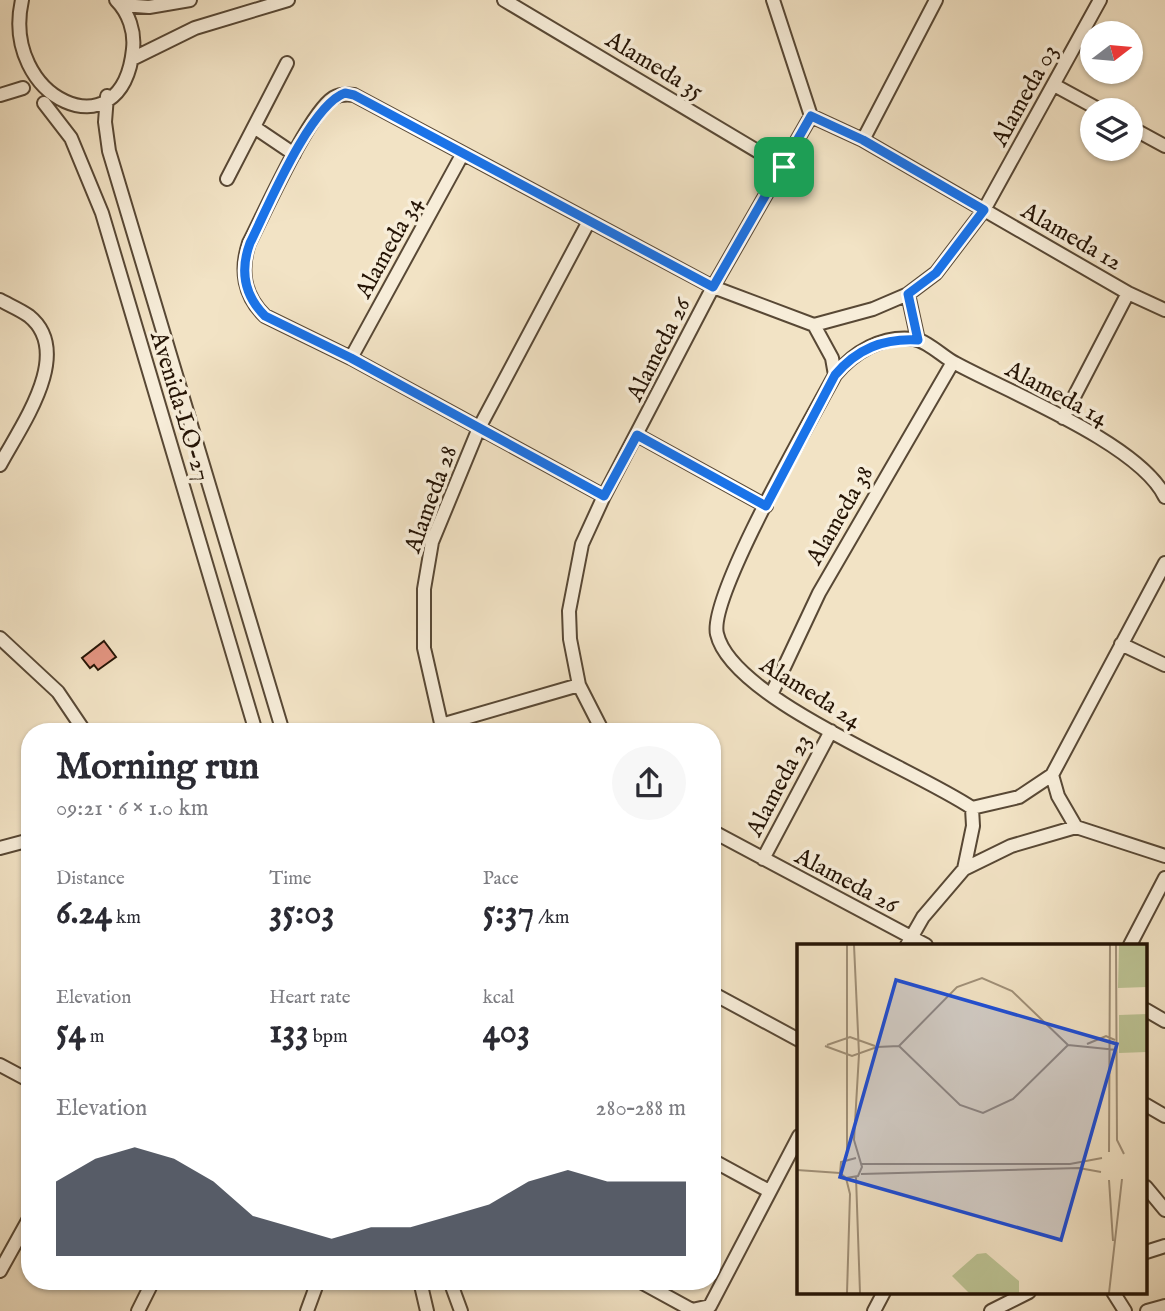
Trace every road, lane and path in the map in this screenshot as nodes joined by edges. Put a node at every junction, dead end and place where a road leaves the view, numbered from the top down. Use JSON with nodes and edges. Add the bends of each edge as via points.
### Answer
{"nodes":[{"id":1,"x":22,"y":0,"type":"edge"},
{"id":2,"x":190,"y":0,"type":"edge"},
{"id":3,"x":288,"y":0,"type":"edge"},
{"id":4,"x":505,"y":0,"type":"edge"},
{"id":5,"x":773,"y":0,"type":"edge"},
{"id":6,"x":936,"y":0,"type":"edge"},
{"id":7,"x":1100,"y":0,"type":"edge"},
{"id":8,"x":119,"y":3,"type":"edge"},
{"id":9,"x":5,"y":37,"type":"dead end"},
{"id":10,"x":132,"y":59,"type":"junction"},
{"id":11,"x":287,"y":63,"type":"dead end"},
{"id":12,"x":16,"y":76,"type":"dead end"},
{"id":13,"x":1054,"y":85,"type":"junction"},
{"id":14,"x":23,"y":88,"type":"junction"},
{"id":15,"x":0,"y":94,"type":"edge"},
{"id":16,"x":107,"y":96,"type":"junction"},
{"id":17,"x":1080,"y":99,"type":"edge"},
{"id":18,"x":44,"y":103,"type":"junction"},
{"id":19,"x":811,"y":116,"type":"junction"},
{"id":20,"x":254,"y":127,"type":"junction"},
{"id":21,"x":1143,"y":134,"type":"edge"},
{"id":22,"x":863,"y":140,"type":"junction"},
{"id":23,"x":1165,"y":146,"type":"edge"},
{"id":24,"x":294,"y":154,"type":"junction"},
{"id":25,"x":462,"y":155,"type":"junction"},
{"id":26,"x":784,"y":167,"type":"junction"},
{"id":27,"x":227,"y":179,"type":"dead end"},
{"id":28,"x":984,"y":210,"type":"junction"},
{"id":29,"x":588,"y":223,"type":"junction"},
{"id":30,"x":713,"y":287,"type":"junction"},
{"id":31,"x":1128,"y":293,"type":"junction"},
{"id":32,"x":908,"y":294,"type":"junction"},
{"id":33,"x":0,"y":300,"type":"edge"},
{"id":34,"x":1165,"y":310,"type":"edge"},
{"id":35,"x":814,"y":325,"type":"junction"},
{"id":36,"x":918,"y":340,"type":"junction"},
{"id":37,"x":351,"y":358,"type":"junction"},
{"id":38,"x":953,"y":362,"type":"junction"},
{"id":39,"x":835,"y":375,"type":"junction"},
{"id":40,"x":1063,"y":418,"type":"junction"},
{"id":41,"x":479,"y":428,"type":"junction"},
{"id":42,"x":637,"y":435,"type":"junction"},
{"id":43,"x":0,"y":465,"type":"edge"},
{"id":44,"x":604,"y":496,"type":"junction"},
{"id":45,"x":1165,"y":497,"type":"edge"},
{"id":46,"x":766,"y":506,"type":"junction"},
{"id":47,"x":1165,"y":564,"type":"edge"},
{"id":48,"x":0,"y":638,"type":"edge"},
{"id":49,"x":1121,"y":643,"type":"junction"},
{"id":50,"x":1165,"y":665,"type":"edge"},
{"id":51,"x":579,"y":685,"type":"junction"},
{"id":52,"x":771,"y":695,"type":"junction"},
{"id":53,"x":79,"y":723,"type":"edge"},
{"id":54,"x":253,"y":723,"type":"edge"},
{"id":55,"x":280,"y":723,"type":"edge"},
{"id":56,"x":441,"y":723,"type":"edge"},
{"id":57,"x":458,"y":723,"type":"edge"},
{"id":58,"x":598,"y":723,"type":"edge"},
{"id":59,"x":831,"y":731,"type":"junction"},
{"id":60,"x":1052,"y":775,"type":"junction"},
{"id":61,"x":972,"y":808,"type":"junction"},
{"id":62,"x":1076,"y":827,"type":"junction"},
{"id":63,"x":721,"y":836,"type":"edge"},
{"id":64,"x":21,"y":842,"type":"edge"},
{"id":65,"x":0,"y":848,"type":"edge"},
{"id":66,"x":1165,"y":856,"type":"edge"},
{"id":67,"x":763,"y":859,"type":"junction"},
{"id":68,"x":964,"y":869,"type":"junction"},
{"id":69,"x":1165,"y":878,"type":"edge"},
{"id":70,"x":909,"y":941,"type":"edge"},
{"id":71,"x":1131,"y":944,"type":"edge"},
{"id":72,"x":721,"y":998,"type":"edge"},
{"id":73,"x":1148,"y":1011,"type":"edge"},
{"id":74,"x":1165,"y":1021,"type":"edge"},
{"id":75,"x":797,"y":1039,"type":"edge"},
{"id":76,"x":0,"y":1065,"type":"edge"},
{"id":77,"x":21,"y":1076,"type":"edge"},
{"id":78,"x":1148,"y":1106,"type":"edge"},
{"id":79,"x":1165,"y":1116,"type":"edge"},
{"id":80,"x":797,"y":1140,"type":"edge"},
{"id":81,"x":721,"y":1165,"type":"edge"},
{"id":82,"x":1148,"y":1189,"type":"edge"},
{"id":83,"x":769,"y":1191,"type":"junction"},
{"id":84,"x":1165,"y":1210,"type":"edge"},
{"id":85,"x":21,"y":1233,"type":"edge"},
{"id":86,"x":1165,"y":1246,"type":"edge"},
{"id":87,"x":1148,"y":1251,"type":"edge"},
{"id":88,"x":0,"y":1271,"type":"edge"},
{"id":89,"x":721,"y":1289,"type":"edge"},
{"id":90,"x":148,"y":1290,"type":"edge"},
{"id":91,"x":315,"y":1290,"type":"edge"},
{"id":92,"x":422,"y":1290,"type":"edge"},
{"id":93,"x":453,"y":1290,"type":"edge"},
{"id":94,"x":655,"y":1290,"type":"edge"},
{"id":95,"x":720,"y":1290,"type":"edge"},
{"id":96,"x":883,"y":1294,"type":"edge"},
{"id":97,"x":1025,"y":1294,"type":"edge"},
{"id":98,"x":1114,"y":1294,"type":"edge"},
{"id":99,"x":1165,"y":1306,"type":"edge"},
{"id":100,"x":705,"y":1310,"type":"edge"},
{"id":101,"x":138,"y":1311,"type":"edge"},
{"id":102,"x":307,"y":1311,"type":"edge"},
{"id":103,"x":428,"y":1311,"type":"edge"},
{"id":104,"x":461,"y":1311,"type":"edge"},
{"id":105,"x":874,"y":1311,"type":"edge"},
{"id":106,"x":991,"y":1311,"type":"edge"},
{"id":107,"x":1125,"y":1311,"type":"edge"},
{"id":108,"x":1147,"y":1311,"type":"edge"}],
"edges":[{"from":1,"to":9,"type":"street","via":[[11,15]]},
{"from":2,"to":8,"type":"street","via":[[149,7]]},
{"from":3,"to":10,"type":"street","via":[[223,18]]},
{"from":4,"to":26,"type":"street","name":"Alameda 35"},
{"from":5,"to":19,"type":"street"},
{"from":6,"to":22,"type":"street"},
{"from":7,"to":13,"type":"street","name":"Alameda 03"},
{"from":8,"to":10,"type":"street","via":[[130,22]]},
{"from":10,"to":16,"type":"street","via":[[123,80]]},
{"from":11,"to":20,"type":"street"},
{"from":12,"to":14,"type":"street"},
{"from":13,"to":17,"type":"street"},
{"from":13,"to":28,"type":"street","name":"Alameda 03"},
{"from":14,"to":15,"type":"street"},
{"from":14,"to":18,"type":"street"},
{"from":16,"to":18,"type":"street","via":[[66,108]]},
{"from":16,"to":55,"type":"street","name":"Avenida LO-27","via":[[109,151]]},
{"from":18,"to":54,"type":"street","name":"Avenida LO-27","via":[[71,138],[102,213]]},
{"from":19,"to":22,"type":"street","name":"Alameda 12"},
{"from":19,"to":26,"type":"street","name":"Alameda 26"},
{"from":20,"to":24,"type":"street"},
{"from":20,"to":27,"type":"street"},
{"from":21,"to":23,"type":"street"},
{"from":22,"to":28,"type":"street","name":"Alameda 12"},
{"from":24,"to":25,"type":"street","via":[[327,103],[345,93]]},
{"from":24,"to":37,"type":"street","via":[[244,259],[248,294],[265,316]]},
{"from":25,"to":29,"type":"street"},
{"from":25,"to":37,"type":"street","name":"Alameda 34"},
{"from":26,"to":30,"type":"street","name":"Alameda 26"},
{"from":28,"to":31,"type":"street","name":"Alameda 12"},
{"from":28,"to":32,"type":"street","name":"Alameda 03","via":[[936,273]]},
{"from":29,"to":30,"type":"street"},
{"from":29,"to":41,"type":"street","name":"Alameda 28"},
{"from":30,"to":35,"type":"street"},
{"from":30,"to":42,"type":"street","name":"Alameda 26"},
{"from":31,"to":34,"type":"street","name":"Alameda 12"},
{"from":31,"to":40,"type":"street"},
{"from":32,"to":35,"type":"street","name":"Alameda 03"},
{"from":32,"to":36,"type":"street"},
{"from":33,"to":43,"type":"street","via":[[29,316],[38,327],[48,362],[44,383]]},
{"from":35,"to":39,"type":"street","via":[[832,358]]},
{"from":36,"to":38,"type":"street","name":"Alameda 14"},
{"from":36,"to":39,"type":"street","name":"Alameda 24","via":[[860,350]]},
{"from":37,"to":41,"type":"street"},
{"from":38,"to":40,"type":"street","name":"Alameda 14"},
{"from":38,"to":52,"type":"street","name":"Alameda 38","via":[[819,593]]},
{"from":39,"to":46,"type":"street","name":"Alameda 24"},
{"from":40,"to":45,"type":"street","name":"Alameda 14","via":[[1146,470]]},
{"from":41,"to":44,"type":"street"},
{"from":41,"to":56,"type":"street","name":"Alameda 28","via":[[432,542],[424,589],[424,648]]},
{"from":42,"to":44,"type":"street","name":"Alameda 26"},
{"from":42,"to":46,"type":"street"},
{"from":44,"to":51,"type":"street","name":"Alameda 26","via":[[582,544],[569,611]]},
{"from":46,"to":52,"type":"street","name":"Alameda 24","via":[[721,596],[716,634],[727,658]]},
{"from":47,"to":49,"type":"street"},
{"from":48,"to":53,"type":"street","via":[[58,692]]},
{"from":49,"to":50,"type":"street"},
{"from":49,"to":60,"type":"street"},
{"from":51,"to":57,"type":"street"},
{"from":51,"to":58,"type":"street","name":"Alameda 26"},
{"from":52,"to":59,"type":"street","name":"Alameda 24"},
{"from":59,"to":61,"type":"street","name":"Alameda 24"},
{"from":59,"to":67,"type":"street","name":"Alameda 23"},
{"from":60,"to":61,"type":"street","via":[[1019,797]]},
{"from":60,"to":62,"type":"street"},
{"from":61,"to":68,"type":"street"},
{"from":62,"to":66,"type":"street"},
{"from":62,"to":68,"type":"street","via":[[1011,846]]},
{"from":63,"to":67,"type":"street","name":"Alameda 26"},
{"from":64,"to":65,"type":"street"},
{"from":67,"to":70,"type":"street","name":"Alameda 26"},
{"from":68,"to":70,"type":"street"},
{"from":69,"to":71,"type":"street"},
{"from":72,"to":75,"type":"street"},
{"from":73,"to":74,"type":"street"},
{"from":76,"to":77,"type":"street"},
{"from":78,"to":79,"type":"street"},
{"from":80,"to":83,"type":"street"},
{"from":81,"to":83,"type":"street"},
{"from":82,"to":84,"type":"street"},
{"from":83,"to":89,"type":"street"},
{"from":85,"to":88,"type":"street"},
{"from":86,"to":87,"type":"street"},
{"from":90,"to":101,"type":"street"},
{"from":91,"to":102,"type":"street"},
{"from":92,"to":103,"type":"street"},
{"from":93,"to":104,"type":"street"},
{"from":94,"to":100,"type":"street","via":[[692,1310]]},
{"from":95,"to":100,"type":"street"},
{"from":96,"to":105,"type":"street"},
{"from":97,"to":106,"type":"street"},
{"from":98,"to":107,"type":"street"},
{"from":99,"to":108,"type":"street"}]}
